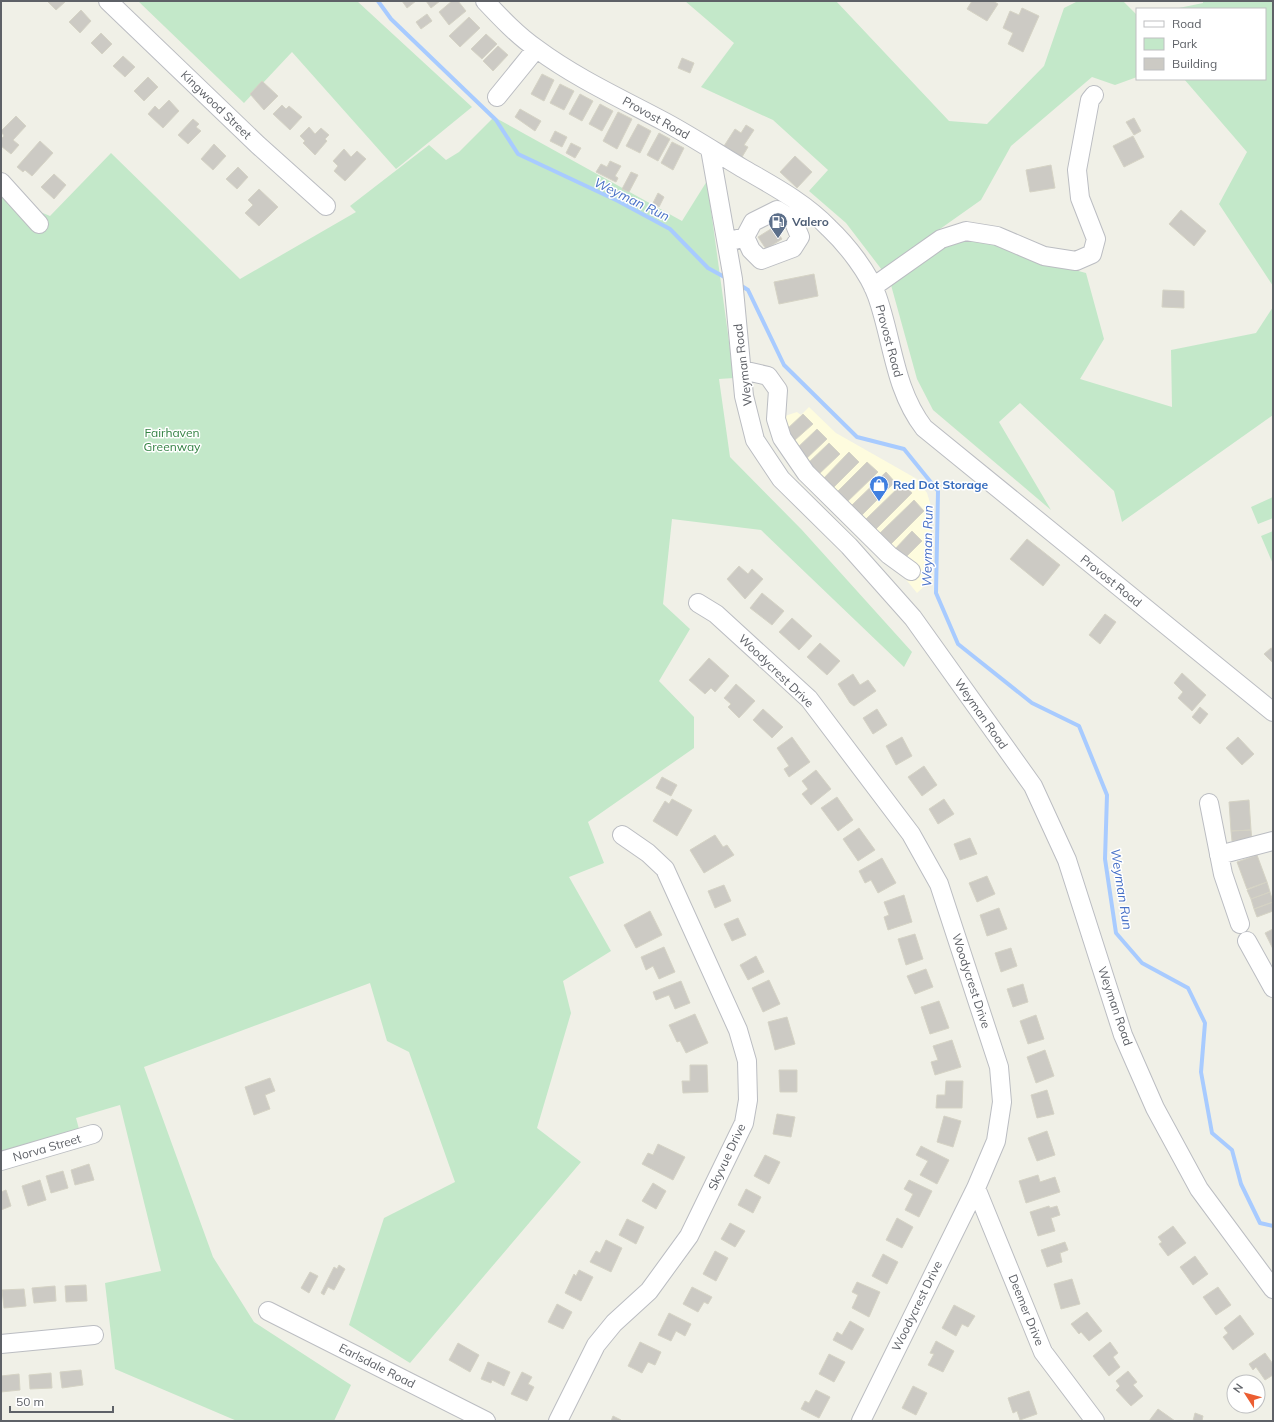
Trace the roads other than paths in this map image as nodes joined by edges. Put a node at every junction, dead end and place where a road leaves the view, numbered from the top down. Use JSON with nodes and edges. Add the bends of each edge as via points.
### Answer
{"nodes":[{"id":1,"x":108,"y":1,"type":"edge"},
{"id":2,"x":485,"y":1,"type":"edge"},
{"id":3,"x":536,"y":49,"type":"junction"},
{"id":4,"x":1094,"y":95,"type":"dead end"},
{"id":5,"x":497,"y":97,"type":"dead end"},
{"id":6,"x":710,"y":149,"type":"junction"},
{"id":7,"x":1,"y":182,"type":"edge"},
{"id":8,"x":326,"y":206,"type":"dead end"},
{"id":9,"x":805,"y":207,"type":"junction"},
{"id":10,"x":793,"y":220,"type":"junction"},
{"id":11,"x":39,"y":224,"type":"dead end"},
{"id":12,"x":745,"y":237,"type":"junction"},
{"id":13,"x":727,"y":244,"type":"junction"},
{"id":14,"x":873,"y":287,"type":"junction"},
{"id":15,"x":742,"y":370,"type":"junction"},
{"id":16,"x":911,"y":571,"type":"dead end"},
{"id":17,"x":698,"y":603,"type":"dead end"},
{"id":18,"x":1273,"y":712,"type":"edge"},
{"id":19,"x":1209,"y":803,"type":"dead end"},
{"id":20,"x":622,"y":835,"type":"dead end"},
{"id":21,"x":1273,"y":841,"type":"edge"},
{"id":22,"x":1219,"y":855,"type":"junction"},
{"id":23,"x":1240,"y":924,"type":"dead end"},
{"id":24,"x":1247,"y":941,"type":"dead end"},
{"id":25,"x":1273,"y":988,"type":"edge"},
{"id":26,"x":93,"y":1134,"type":"dead end"},
{"id":27,"x":1,"y":1161,"type":"edge"},
{"id":28,"x":976,"y":1188,"type":"junction"},
{"id":29,"x":1273,"y":1290,"type":"edge"},
{"id":30,"x":268,"y":1311,"type":"dead end"},
{"id":31,"x":94,"y":1335,"type":"dead end"},
{"id":32,"x":1,"y":1344,"type":"edge"},
{"id":33,"x":486,"y":1421,"type":"edge"},
{"id":34,"x":558,"y":1421,"type":"edge"},
{"id":35,"x":861,"y":1421,"type":"edge"},
{"id":36,"x":1095,"y":1421,"type":"edge"}],
"edges":[{"from":1,"to":8,"type":"street","name":"Kingwood Street","via":[[258,145]]},
{"from":2,"to":3,"type":"street","name":"Provost Road"},
{"from":3,"to":5,"type":"street"},
{"from":3,"to":6,"type":"street","name":"Provost Road"},
{"from":4,"to":14,"type":"street","via":[[1090,100],[1077,170],[1080,198],[1096,240],[1092,254],[1076,261],[1044,256],[997,236],[966,231],[941,239]]},
{"from":6,"to":9,"type":"street","name":"Provost Road"},
{"from":6,"to":13,"type":"street","name":"Weyman Road"},
{"from":7,"to":11,"type":"street"},
{"from":9,"to":10,"type":"street"},
{"from":9,"to":14,"type":"street","name":"Provost Road","via":[[830,228],[853,255]]},
{"from":10,"to":12,"type":"street","via":[[777,210],[753,222]]},
{"from":10,"to":12,"type":"street","via":[[800,237],[793,248],[761,260],[750,250]]},
{"from":12,"to":13,"type":"street"},
{"from":13,"to":15,"type":"street","name":"Weyman Road","via":[[736,302]]},
{"from":14,"to":18,"type":"street","name":"Provost Road","via":[[904,395],[913,414],[924,428]]},
{"from":15,"to":16,"type":"street","via":[[768,376],[778,390],[776,419],[782,438],[806,473],[889,555]]},
{"from":15,"to":29,"type":"street","name":"Weyman Road","via":[[744,396],[756,440],[781,478],[849,546],[912,618],[1032,786],[1067,860],[1123,1035],[1156,1108],[1199,1189]]},
{"from":17,"to":28,"type":"street","name":"Woodycrest Drive","via":[[716,614],[809,699],[911,834],[939,884],[999,1067],[1002,1102],[996,1141]]},
{"from":19,"to":22,"type":"street"},
{"from":20,"to":34,"type":"street","name":"Skyvue Drive","via":[[648,853],[665,869],[738,1030],[748,1061],[748,1100],[744,1123],[690,1236],[649,1291],[614,1323],[596,1345]]},
{"from":21,"to":22,"type":"street"},
{"from":22,"to":23,"type":"street"},
{"from":24,"to":25,"type":"street"},
{"from":26,"to":27,"type":"street","name":"Norva Street"},
{"from":28,"to":35,"type":"street","name":"Woodycrest Drive"},
{"from":28,"to":36,"type":"street","name":"Deemer Drive","via":[[1043,1352]]},
{"from":30,"to":33,"type":"street","name":"Earlsdale Road"},
{"from":31,"to":32,"type":"street"}]}
